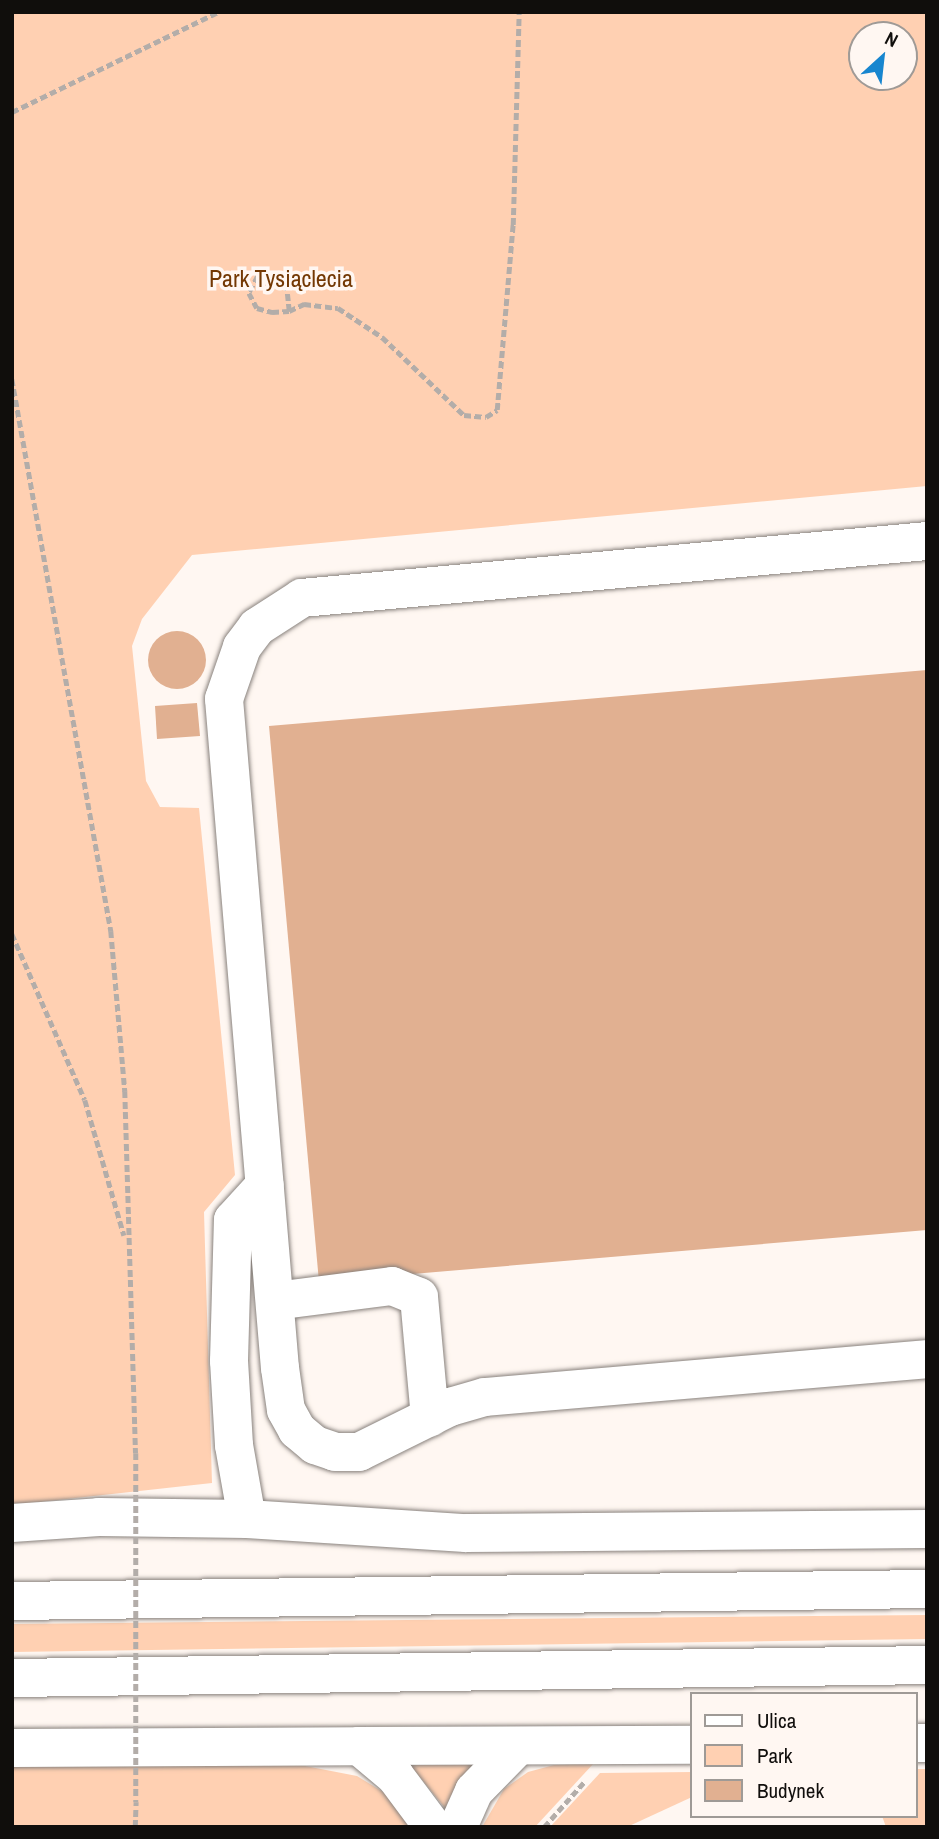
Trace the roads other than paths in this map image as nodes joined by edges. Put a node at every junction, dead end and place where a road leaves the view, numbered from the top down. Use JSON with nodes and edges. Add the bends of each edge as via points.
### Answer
{"nodes":[{"id":1,"x":927,"y":541,"type":"edge"},
{"id":2,"x":265,"y":1185,"type":"junction"},
{"id":3,"x":275,"y":1301,"type":"junction"},
{"id":4,"x":927,"y":1359,"type":"edge"},
{"id":5,"x":430,"y":1418,"type":"junction"},
{"id":6,"x":247,"y":1519,"type":"junction"},
{"id":7,"x":12,"y":1523,"type":"edge"},
{"id":8,"x":927,"y":1530,"type":"edge"},
{"id":9,"x":927,"y":1589,"type":"edge"},
{"id":10,"x":12,"y":1601,"type":"edge"},
{"id":11,"x":927,"y":1665,"type":"edge"},
{"id":12,"x":12,"y":1678,"type":"edge"},
{"id":13,"x":690,"y":1745,"type":"edge"},
{"id":14,"x":359,"y":1746,"type":"junction"},
{"id":15,"x":517,"y":1747,"type":"junction"},
{"id":16,"x":12,"y":1748,"type":"edge"},
{"id":17,"x":433,"y":1827,"type":"edge"},
{"id":18,"x":458,"y":1827,"type":"edge"}],
"edges":[{"from":1,"to":2,"type":"main road","via":[[328,594],[302,598],[257,627],[242,648],[224,699]]},
{"from":2,"to":3,"type":"main road"},
{"from":2,"to":6,"type":"main road","via":[[233,1220],[229,1361],[234,1445]]},
{"from":3,"to":5,"type":"main road","via":[[392,1286],[419,1297]]},
{"from":3,"to":5,"type":"main road","via":[[286,1410],[297,1430],[315,1444],[335,1452],[359,1452]]},
{"from":4,"to":5,"type":"main road","via":[[485,1397]]},
{"from":6,"to":7,"type":"main road","via":[[99,1517]]},
{"from":6,"to":8,"type":"main road","via":[[466,1533]]},
{"from":9,"to":10,"type":"main road"},
{"from":11,"to":12,"type":"main road"},
{"from":13,"to":15,"type":"main road"},
{"from":14,"to":15,"type":"main road"},
{"from":14,"to":16,"type":"main road"},
{"from":14,"to":17,"type":"main road","via":[[395,1776]]},
{"from":15,"to":18,"type":"main road","via":[[474,1791]]}]}
